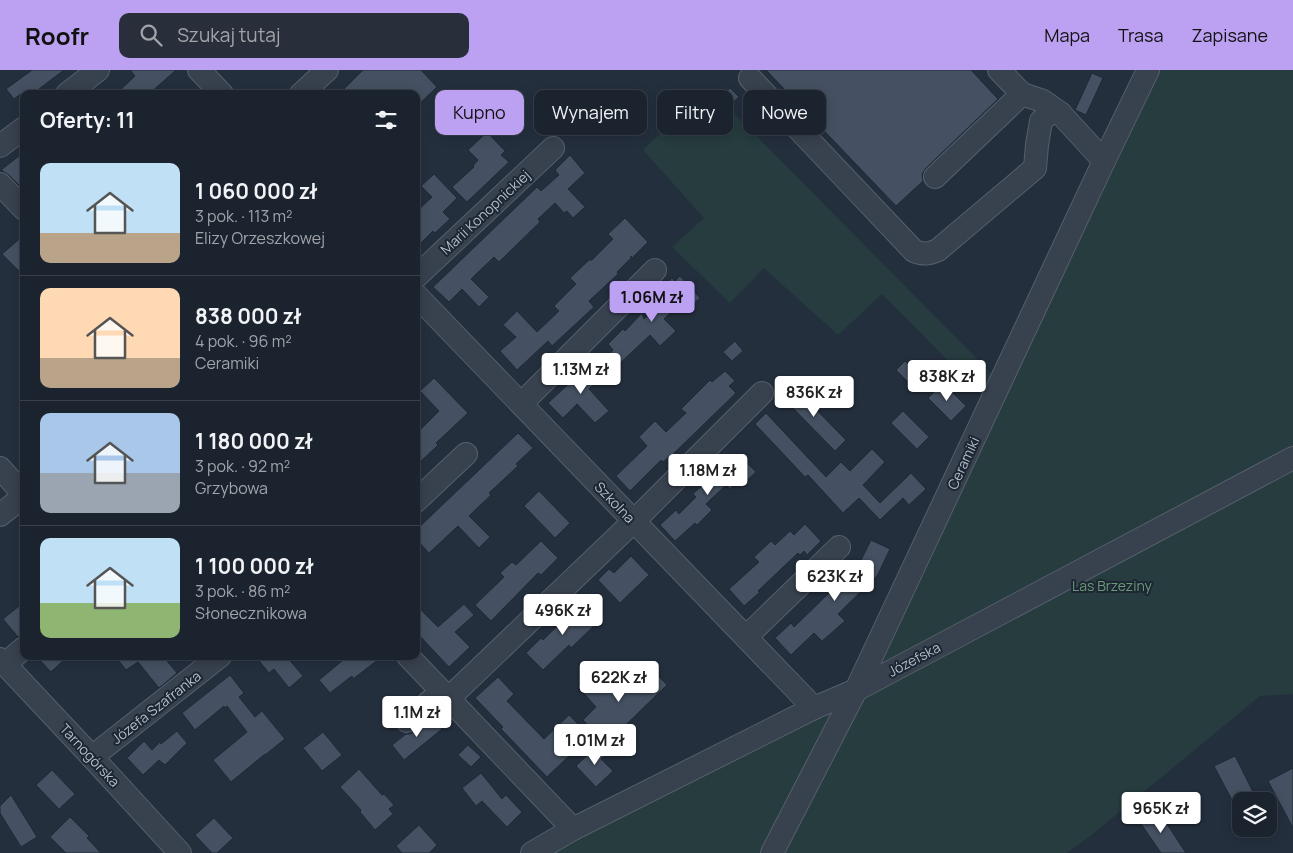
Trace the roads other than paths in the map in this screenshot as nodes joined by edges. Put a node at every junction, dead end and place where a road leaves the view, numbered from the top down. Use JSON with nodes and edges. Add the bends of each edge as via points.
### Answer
{"nodes":[{"id":1,"x":98,"y":70,"type":"edge"},
{"id":2,"x":199,"y":70,"type":"edge"},
{"id":3,"x":327,"y":70,"type":"edge"},
{"id":4,"x":999,"y":70,"type":"edge"},
{"id":5,"x":1148,"y":70,"type":"edge"},
{"id":6,"x":750,"y":78,"type":"dead end"},
{"id":7,"x":72,"y":90,"type":"edge"},
{"id":8,"x":218,"y":90,"type":"edge"},
{"id":9,"x":305,"y":90,"type":"edge"},
{"id":10,"x":1022,"y":94,"type":"junction"},
{"id":11,"x":1060,"y":113,"type":"junction"},
{"id":12,"x":20,"y":131,"type":"edge"},
{"id":13,"x":0,"y":146,"type":"edge"},
{"id":14,"x":553,"y":148,"type":"dead end"},
{"id":15,"x":1104,"y":161,"type":"junction"},
{"id":16,"x":935,"y":176,"type":"dead end"},
{"id":17,"x":0,"y":184,"type":"edge"},
{"id":18,"x":20,"y":205,"type":"edge"},
{"id":19,"x":655,"y":270,"type":"dead end"},
{"id":20,"x":420,"y":273,"type":"edge"},
{"id":21,"x":420,"y":299,"type":"edge"},
{"id":22,"x":762,"y":393,"type":"dead end"},
{"id":23,"x":521,"y":404,"type":"junction"},
{"id":24,"x":466,"y":454,"type":"dead end"},
{"id":25,"x":1293,"y":458,"type":"edge"},
{"id":26,"x":0,"y":468,"type":"edge"},
{"id":27,"x":20,"y":490,"type":"edge"},
{"id":28,"x":420,"y":497,"type":"edge"},
{"id":29,"x":20,"y":498,"type":"edge"},
{"id":30,"x":0,"y":515,"type":"edge"},
{"id":31,"x":634,"y":521,"type":"junction"},
{"id":32,"x":838,"y":547,"type":"dead end"},
{"id":33,"x":746,"y":637,"type":"junction"},
{"id":34,"x":20,"y":650,"type":"edge"},
{"id":35,"x":215,"y":660,"type":"edge"},
{"id":36,"x":412,"y":660,"type":"edge"},
{"id":37,"x":2,"y":661,"type":"edge"},
{"id":38,"x":856,"y":690,"type":"junction"},
{"id":39,"x":445,"y":695,"type":"junction"},
{"id":40,"x":814,"y":708,"type":"junction"},
{"id":41,"x":407,"y":721,"type":"dead end"},
{"id":42,"x":92,"y":757,"type":"junction"},
{"id":43,"x":573,"y":829,"type":"junction"},
{"id":44,"x":180,"y":853,"type":"edge"},
{"id":45,"x":532,"y":853,"type":"edge"},
{"id":46,"x":772,"y":853,"type":"edge"}],
"edges":[{"from":1,"to":7,"type":"street"},
{"from":2,"to":8,"type":"street"},
{"from":3,"to":9,"type":"street"},
{"from":4,"to":10,"type":"street"},
{"from":5,"to":15,"type":"street","name":"Ceramiki"},
{"from":6,"to":11,"type":"street","via":[[914,251],[921,254],[938,250],[1035,168],[1042,121],[1050,113]]},
{"from":10,"to":11,"type":"street","via":[[1043,101]]},
{"from":10,"to":16,"type":"street"},
{"from":11,"to":15,"type":"street"},
{"from":12,"to":13,"type":"street"},
{"from":14,"to":20,"type":"street","name":"Marii Konopnickiej"},
{"from":15,"to":38,"type":"street","name":"Ceramiki"},
{"from":17,"to":18,"type":"street"},
{"from":19,"to":23,"type":"street"},
{"from":21,"to":23,"type":"street","name":"Szkolna"},
{"from":22,"to":31,"type":"street"},
{"from":23,"to":31,"type":"street","name":"Szkolna"},
{"from":24,"to":28,"type":"street"},
{"from":25,"to":38,"type":"street","name":"Józefska"},
{"from":26,"to":27,"type":"street"},
{"from":29,"to":30,"type":"street"},
{"from":31,"to":33,"type":"street","name":"Szkolna"},
{"from":31,"to":39,"type":"street"},
{"from":32,"to":33,"type":"street"},
{"from":33,"to":40,"type":"street","name":"Szkolna"},
{"from":34,"to":37,"type":"street"},
{"from":35,"to":42,"type":"street","name":"Józefa Szafranka"},
{"from":36,"to":39,"type":"street"},
{"from":37,"to":42,"type":"street","name":"Tarnogórska"},
{"from":38,"to":40,"type":"street","name":"Józefska"},
{"from":38,"to":46,"type":"street","name":"Ceramiki"},
{"from":39,"to":41,"type":"street"},
{"from":39,"to":43,"type":"street"},
{"from":40,"to":43,"type":"street","name":"Józefska"},
{"from":42,"to":44,"type":"street","name":"Tarnogórska"},
{"from":43,"to":45,"type":"street","name":"Józefska"}]}
